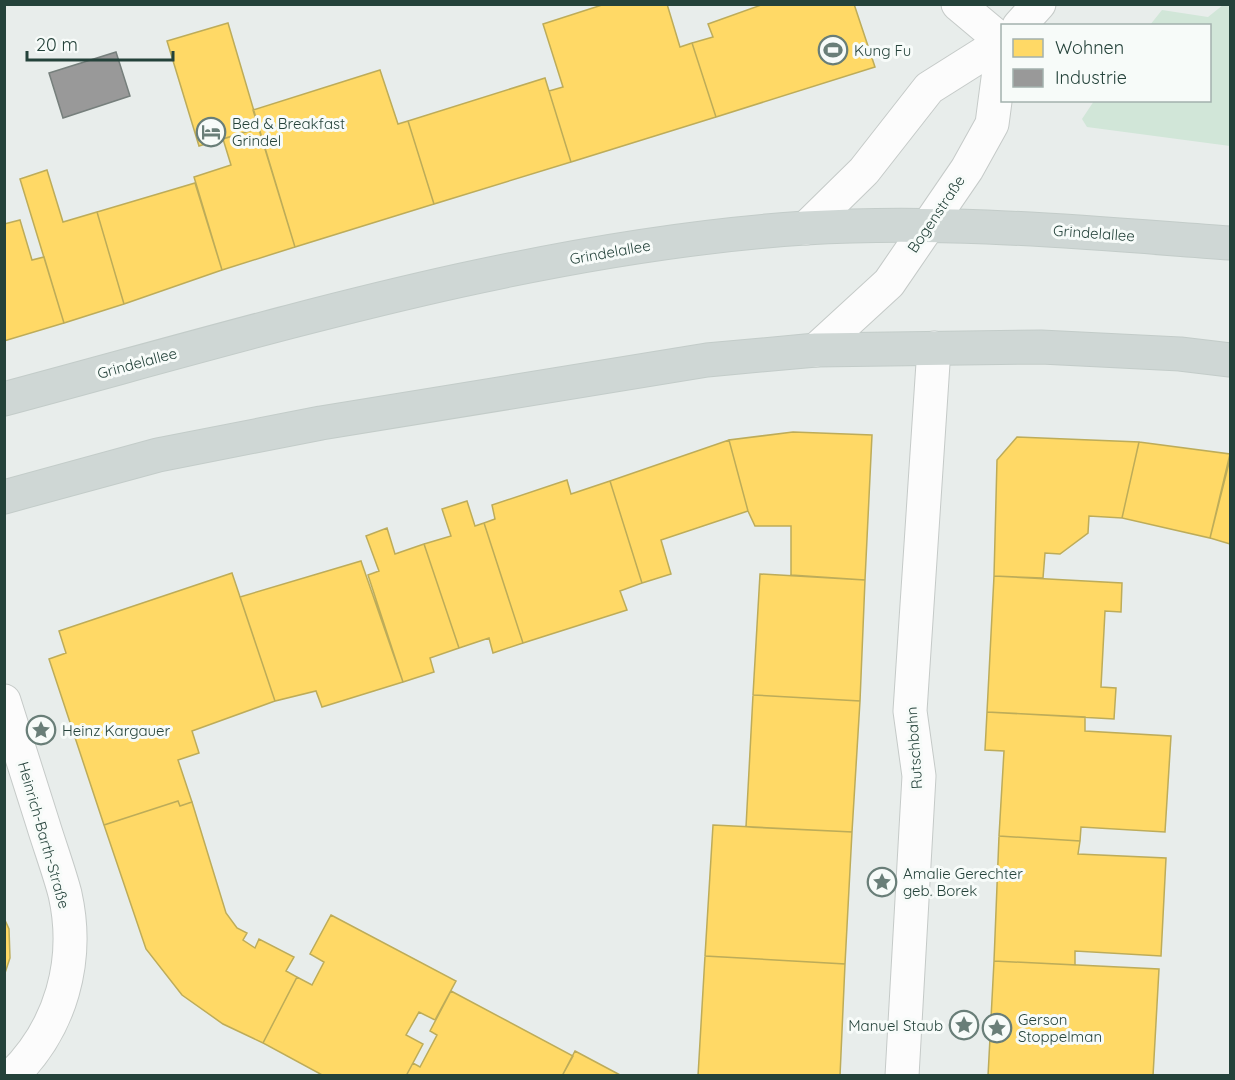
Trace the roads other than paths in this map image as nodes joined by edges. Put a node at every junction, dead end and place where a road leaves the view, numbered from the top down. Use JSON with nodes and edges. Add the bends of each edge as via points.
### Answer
{"nodes":[{"id":1,"x":958,"y":4,"type":"edge"},
{"id":2,"x":1039,"y":4,"type":"edge"},
{"id":3,"x":1021,"y":24,"type":"edge"},
{"id":4,"x":1001,"y":41,"type":"edge"},
{"id":5,"x":1001,"y":43,"type":"edge"},
{"id":6,"x":1001,"y":56,"type":"edge"},
{"id":7,"x":930,"y":225,"type":"junction"},
{"id":8,"x":806,"y":228,"type":"junction"},
{"id":9,"x":1230,"y":243,"type":"edge"},
{"id":10,"x":934,"y":348,"type":"junction"},
{"id":11,"x":816,"y":350,"type":"junction"},
{"id":12,"x":1230,"y":360,"type":"edge"},
{"id":13,"x":4,"y":399,"type":"edge"},
{"id":14,"x":4,"y":497,"type":"edge"},
{"id":15,"x":4,"y":701,"type":"edge"},
{"id":16,"x":12,"y":1076,"type":"edge"},
{"id":17,"x":902,"y":1076,"type":"edge"}],
"edges":[{"from":1,"to":4,"type":"street"},
{"from":2,"to":3,"type":"street"},
{"from":5,"to":8,"type":"street","via":[[929,88],[864,171]]},
{"from":6,"to":7,"type":"street","name":"Bogenstraße","via":[[992,124]]},
{"from":7,"to":8,"type":"main road","name":"Grindelallee"},
{"from":7,"to":9,"type":"main road","name":"Grindelallee"},
{"from":7,"to":11,"type":"street","name":"Bogenstraße","via":[[889,283]]},
{"from":8,"to":13,"type":"main road","name":"Grindelallee","via":[[626,248],[448,284]]},
{"from":10,"to":11,"type":"main road"},
{"from":10,"to":12,"type":"main road","via":[[1041,347]]},
{"from":10,"to":17,"type":"street","name":"Rutschbahn","via":[[910,711],[919,776]]},
{"from":11,"to":14,"type":"main road","via":[[707,360],[321,423],[158,455]]},
{"from":15,"to":16,"type":"street","name":"Heinrich-Barth-Straße","via":[[65,895],[69,921],[69,968],[62,996],[43,1038]]}]}
